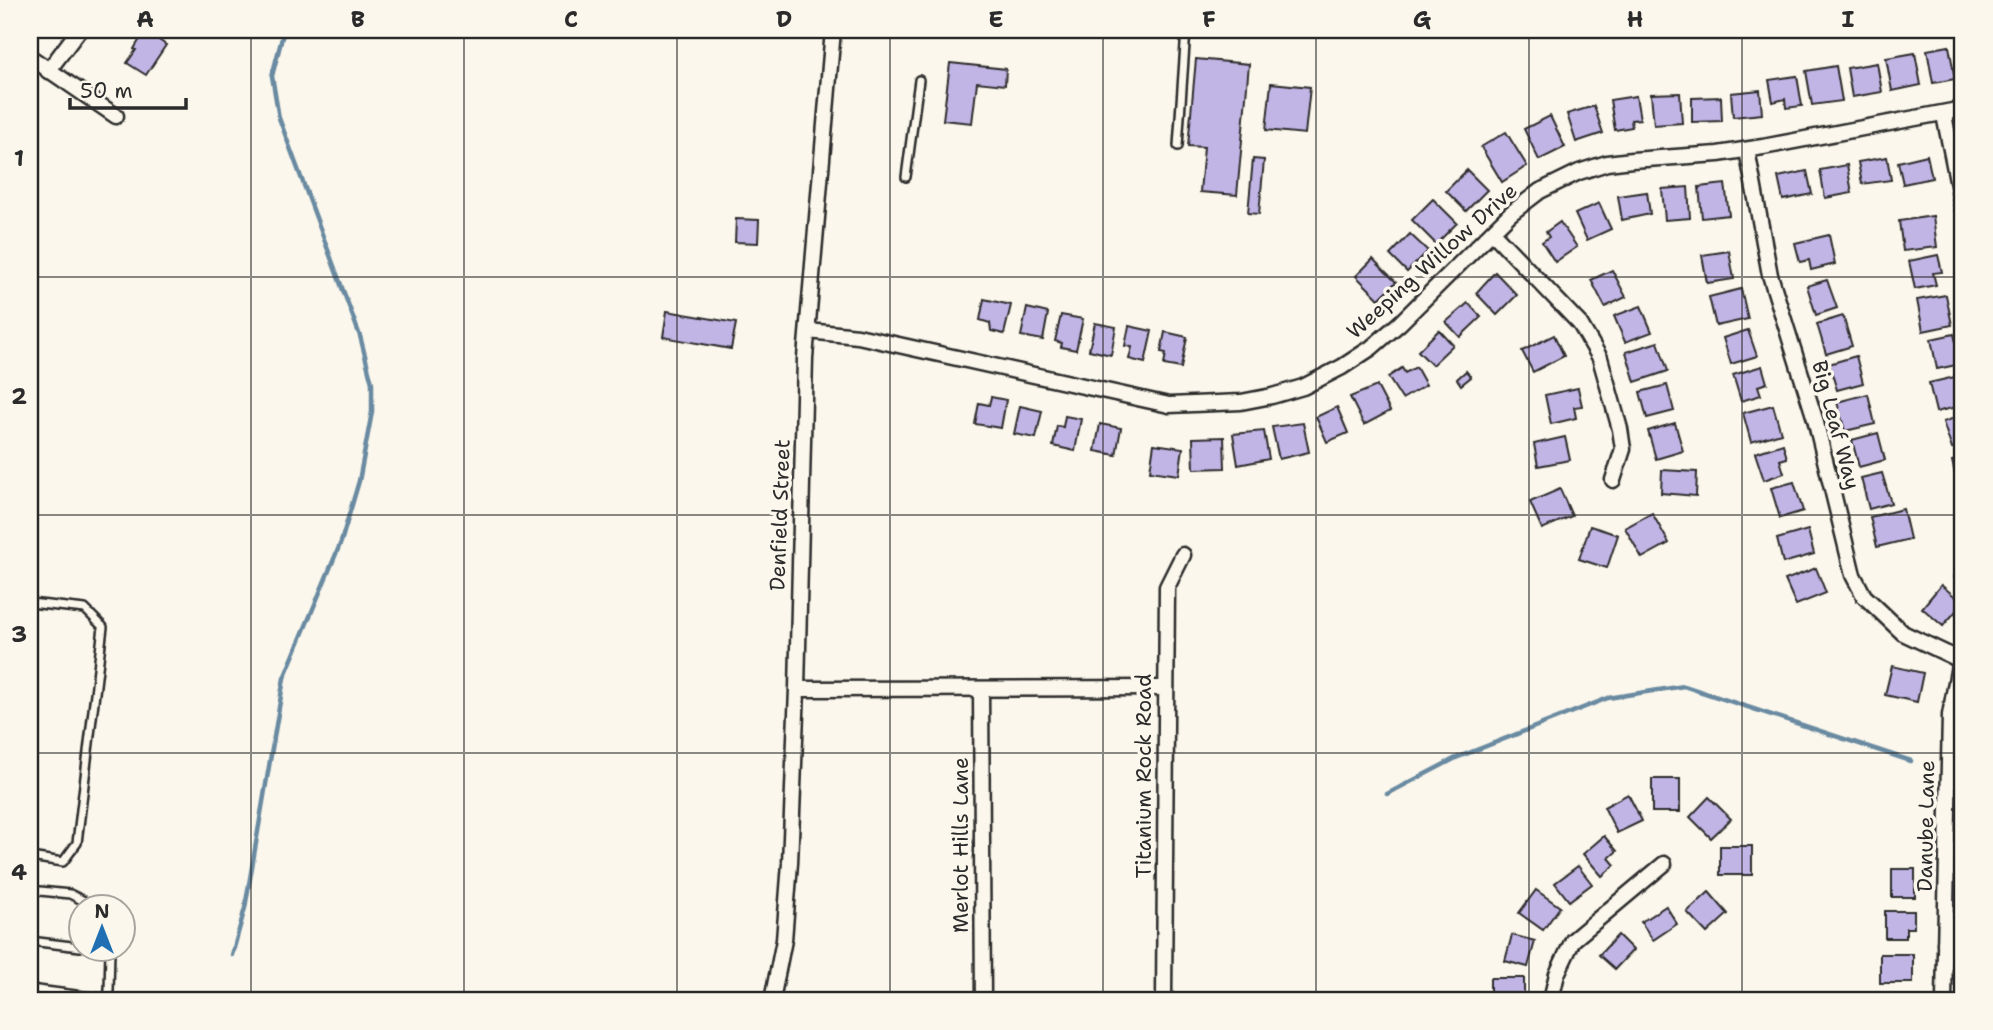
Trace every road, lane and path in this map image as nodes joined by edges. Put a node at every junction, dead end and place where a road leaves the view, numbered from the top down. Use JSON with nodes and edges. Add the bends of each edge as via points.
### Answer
{"nodes":[{"id":1,"x":79,"y":30,"type":"edge"},
{"id":2,"x":833,"y":30,"type":"edge"},
{"id":3,"x":1186,"y":30,"type":"edge"},
{"id":4,"x":30,"y":58,"type":"edge"},
{"id":5,"x":48,"y":71,"type":"junction"},
{"id":6,"x":919,"y":80,"type":"dead end"},
{"id":7,"x":1963,"y":109,"type":"edge"},
{"id":8,"x":1944,"y":115,"type":"junction"},
{"id":9,"x":116,"y":116,"type":"dead end"},
{"id":10,"x":1178,"y":146,"type":"dead end"},
{"id":11,"x":1747,"y":149,"type":"junction"},
{"id":12,"x":906,"y":177,"type":"dead end"},
{"id":13,"x":1963,"y":210,"type":"edge"},
{"id":14,"x":1492,"y":232,"type":"junction"},
{"id":15,"x":807,"y":331,"type":"junction"},
{"id":16,"x":1613,"y":480,"type":"dead end"},
{"id":17,"x":1183,"y":555,"type":"dead end"},
{"id":18,"x":30,"y":603,"type":"edge"},
{"id":19,"x":1961,"y":657,"type":"edge"},
{"id":20,"x":1165,"y":688,"type":"junction"},
{"id":21,"x":797,"y":689,"type":"junction"},
{"id":22,"x":982,"y":690,"type":"junction"},
{"id":23,"x":30,"y":858,"type":"edge"},
{"id":24,"x":1664,"y":864,"type":"dead end"},
{"id":25,"x":30,"y":890,"type":"edge"},
{"id":26,"x":70,"y":894,"type":"edge"},
{"id":27,"x":30,"y":941,"type":"edge"},
{"id":28,"x":1945,"y":943,"type":"junction"},
{"id":29,"x":1963,"y":944,"type":"edge"},
{"id":30,"x":66,"y":945,"type":"edge"},
{"id":31,"x":109,"y":964,"type":"edge"},
{"id":32,"x":30,"y":989,"type":"edge"},
{"id":33,"x":106,"y":1000,"type":"edge"},
{"id":34,"x":772,"y":1000,"type":"edge"},
{"id":35,"x":983,"y":1000,"type":"edge"},
{"id":36,"x":1164,"y":1000,"type":"edge"},
{"id":37,"x":1551,"y":1000,"type":"edge"},
{"id":38,"x":1944,"y":1000,"type":"edge"}],
"edges":[{"from":1,"to":5,"type":"street"},
{"from":2,"to":15,"type":"street","name":"Denfield Street"},
{"from":3,"to":10,"type":"lane"},
{"from":4,"to":5,"type":"street"},
{"from":5,"to":9,"type":"street"},
{"from":6,"to":12,"type":"lane"},
{"from":7,"to":8,"type":"street","name":"Weeping Willow Drive"},
{"from":8,"to":11,"type":"street","name":"Weeping Willow Drive"},
{"from":8,"to":13,"type":"street"},
{"from":11,"to":14,"type":"street","name":"Weeping Willow Drive","via":[[1607,163],[1579,172],[1541,191]]},
{"from":11,"to":19,"type":"street","name":"Big Leaf Way","via":[[1770,275],[1815,419],[1853,575],[1864,596],[1903,634]]},
{"from":14,"to":15,"type":"street","name":"Weeping Willow Drive","via":[[1362,354],[1303,387],[1241,402],[1169,405],[858,336]]},
{"from":14,"to":16,"type":"street","via":[[1580,324],[1600,358],[1623,449]]},
{"from":15,"to":21,"type":"street","name":"Denfield Street"},
{"from":17,"to":20,"type":"street","name":"Titanium Rock Road","via":[[1167,587]]},
{"from":18,"to":23,"type":"lane","via":[[85,609],[103,627],[77,843],[63,862]]},
{"from":19,"to":28,"type":"street","name":"Danube Lane","via":[[1950,715]]},
{"from":20,"to":22,"type":"street"},
{"from":20,"to":36,"type":"street","name":"Titanium Rock Road"},
{"from":21,"to":22,"type":"street"},
{"from":21,"to":34,"type":"street","name":"Denfield Street","via":[[787,901]]},
{"from":22,"to":35,"type":"street","name":"Merlot Hills Lane"},
{"from":24,"to":37,"type":"street","via":[[1573,940]]},
{"from":25,"to":26,"type":"lane"},
{"from":27,"to":30,"type":"lane"},
{"from":28,"to":29,"type":"street"},
{"from":28,"to":38,"type":"street","name":"Danube Lane"},
{"from":31,"to":33,"type":"lane"},
{"from":32,"to":33,"type":"lane"}]}
